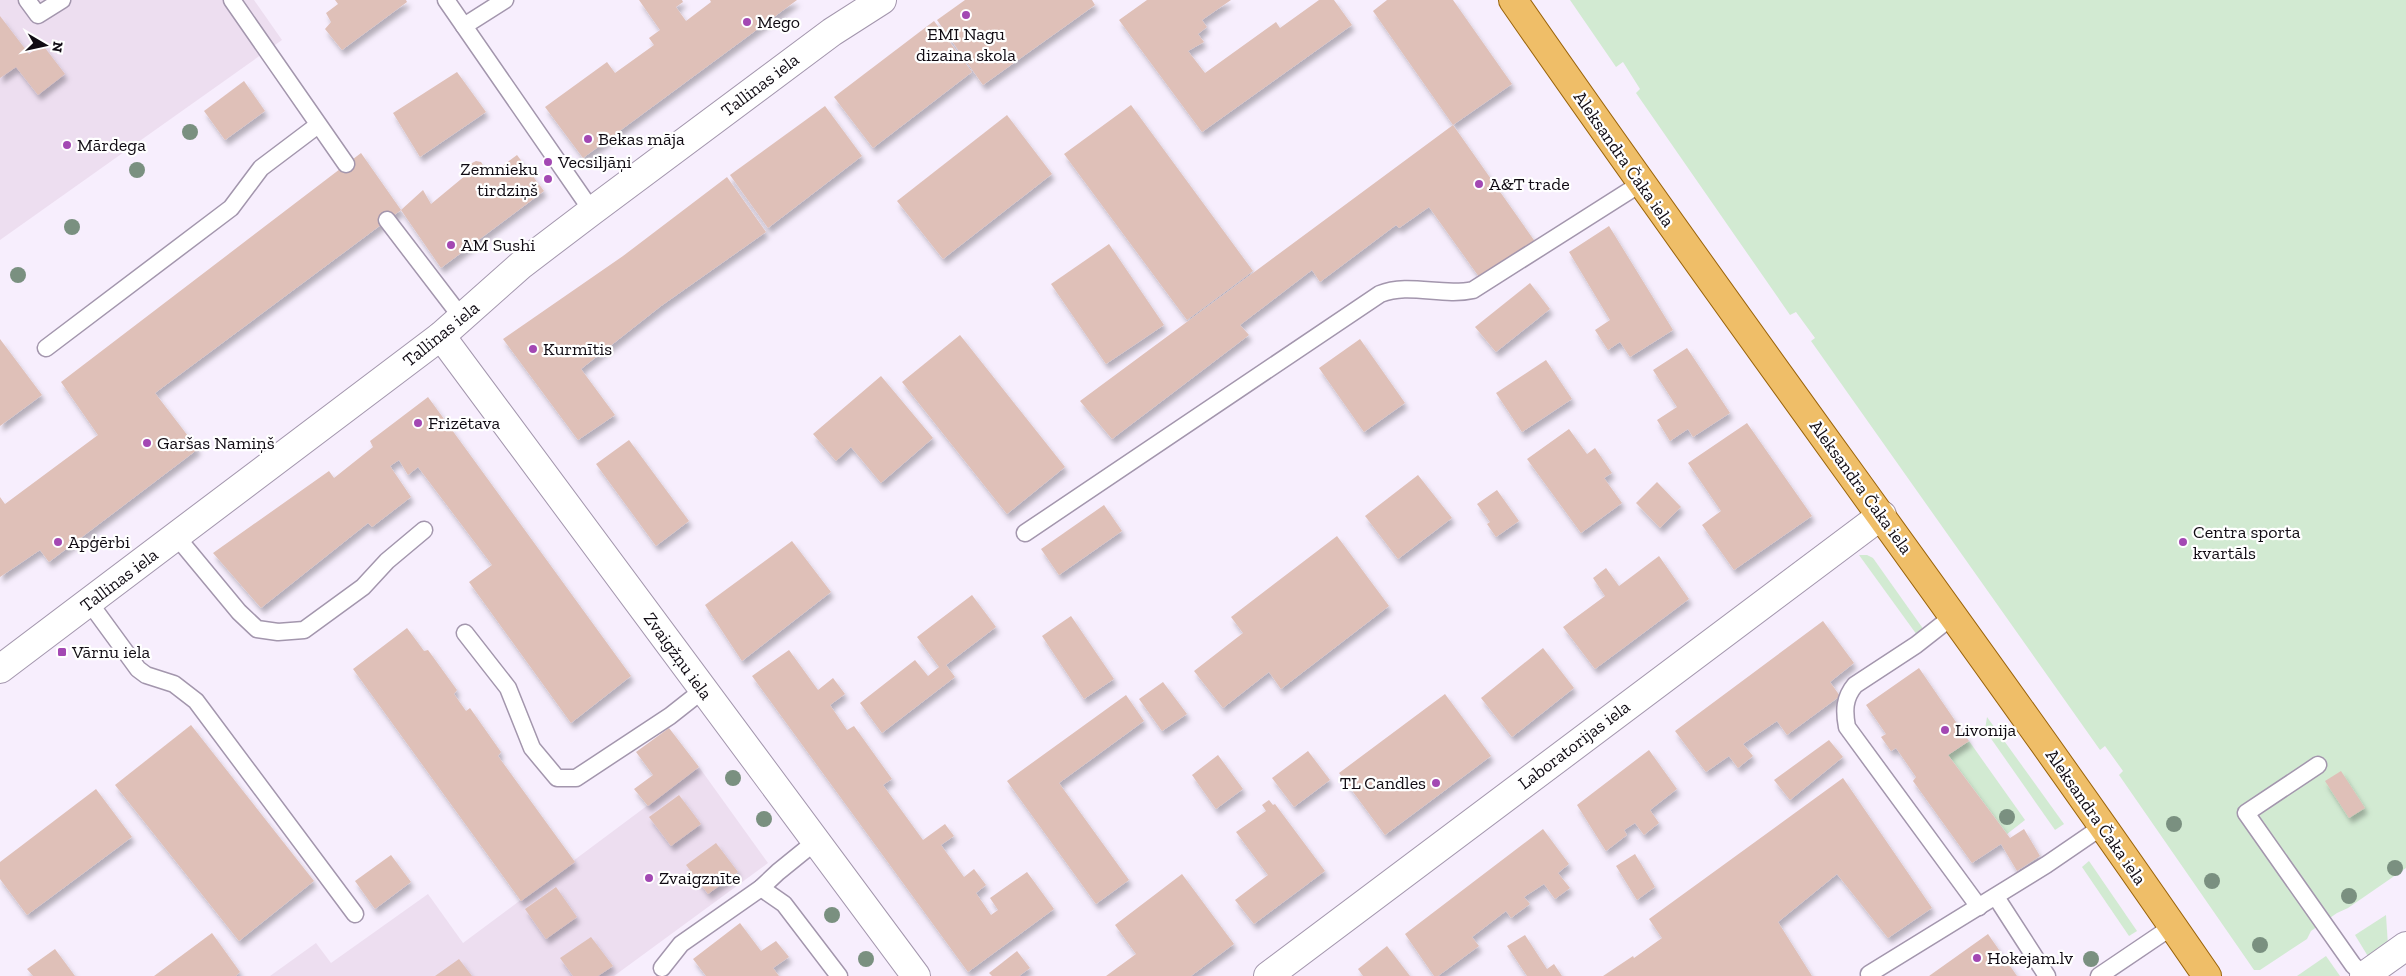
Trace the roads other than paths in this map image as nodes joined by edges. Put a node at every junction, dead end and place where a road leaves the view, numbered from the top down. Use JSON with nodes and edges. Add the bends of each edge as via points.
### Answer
{"nodes":[{"id":1,"x":27,"y":0,"type":"edge"},
{"id":2,"x":62,"y":0,"type":"edge"},
{"id":3,"x":232,"y":0,"type":"edge"},
{"id":4,"x":446,"y":0,"type":"edge"},
{"id":5,"x":505,"y":0,"type":"edge"},
{"id":6,"x":882,"y":0,"type":"edge"},
{"id":7,"x":1513,"y":0,"type":"edge"},
{"id":8,"x":464,"y":26,"type":"junction"},
{"id":9,"x":318,"y":125,"type":"junction"},
{"id":10,"x":346,"y":164,"type":"dead end"},
{"id":11,"x":1640,"y":184,"type":"junction"},
{"id":12,"x":592,"y":212,"type":"junction"},
{"id":13,"x":387,"y":220,"type":"dead end"},
{"id":14,"x":462,"y":318,"type":"junction"},
{"id":15,"x":440,"y":336,"type":"junction"},
{"id":16,"x":46,"y":348,"type":"dead end"},
{"id":17,"x":1882,"y":515,"type":"junction"},
{"id":18,"x":424,"y":530,"type":"dead end"},
{"id":19,"x":1025,"y":533,"type":"dead end"},
{"id":20,"x":176,"y":536,"type":"junction"},
{"id":21,"x":89,"y":602,"type":"junction"},
{"id":22,"x":1953,"y":616,"type":"junction"},
{"id":23,"x":465,"y":633,"type":"dead end"},
{"id":24,"x":0,"y":669,"type":"edge"},
{"id":25,"x":703,"y":690,"type":"junction"},
{"id":26,"x":2318,"y":764,"type":"dead end"},
{"id":27,"x":2103,"y":826,"type":"junction"},
{"id":28,"x":815,"y":842,"type":"junction"},
{"id":29,"x":761,"y":888,"type":"junction"},
{"id":30,"x":1996,"y":897,"type":"junction"},
{"id":31,"x":1979,"y":907,"type":"junction"},
{"id":32,"x":355,"y":914,"type":"dead end"},
{"id":33,"x":2173,"y":926,"type":"junction"},
{"id":34,"x":2406,"y":946,"type":"edge"},
{"id":35,"x":662,"y":968,"type":"dead end"},
{"id":36,"x":1869,"y":974,"type":"dead end"},
{"id":37,"x":839,"y":976,"type":"edge"},
{"id":38,"x":916,"y":976,"type":"edge"},
{"id":39,"x":1268,"y":976,"type":"edge"},
{"id":40,"x":2047,"y":976,"type":"edge"},
{"id":41,"x":2099,"y":976,"type":"edge"},
{"id":42,"x":2207,"y":976,"type":"edge"},
{"id":43,"x":2364,"y":976,"type":"edge"}],
"edges":[{"from":1,"to":2,"type":"lane","via":[[38,15]]},
{"from":3,"to":9,"type":"lane"},
{"from":4,"to":8,"type":"lane"},
{"from":5,"to":8,"type":"lane"},
{"from":6,"to":12,"type":"street","name":"Tallinas iela","via":[[797,58]]},
{"from":7,"to":11,"type":"main road","name":"Aleksandra Čaka iela"},
{"from":8,"to":12,"type":"lane"},
{"from":9,"to":10,"type":"lane"},
{"from":9,"to":16,"type":"lane","via":[[261,168],[231,208]]},
{"from":11,"to":17,"type":"main road","name":"Aleksandra Čaka iela"},
{"from":11,"to":19,"type":"lane","via":[[1472,290],[1399,289],[1380,294]]},
{"from":12,"to":14,"type":"street","name":"Tallinas iela","via":[[521,265]]},
{"from":13,"to":14,"type":"lane"},
{"from":14,"to":15,"type":"street","name":"Tallinas iela"},
{"from":15,"to":20,"type":"street","name":"Tallinas iela"},
{"from":15,"to":25,"type":"street","name":"Zvaigžņu iela"},
{"from":17,"to":22,"type":"main road","name":"Aleksandra Čaka iela"},
{"from":17,"to":39,"type":"street","name":"Laboratorijas iela"},
{"from":18,"to":20,"type":"lane","via":[[363,587],[304,630],[278,632],[257,629]]},
{"from":20,"to":21,"type":"street","name":"Tallinas iela"},
{"from":21,"to":24,"type":"street","name":"Tallinas iela"},
{"from":21,"to":32,"type":"lane","via":[[138,669],[174,684],[196,701]]},
{"from":22,"to":27,"type":"main road","name":"Aleksandra Čaka iela"},
{"from":22,"to":31,"type":"lane","via":[[1855,685],[1848,693],[1846,728]]},
{"from":23,"to":25,"type":"lane","via":[[508,688],[532,748],[556,778],[576,778],[670,716]]},
{"from":25,"to":28,"type":"street","name":"Zvaigžņu iela"},
{"from":26,"to":43,"type":"lane","via":[[2246,813]]},
{"from":27,"to":30,"type":"lane"},
{"from":27,"to":33,"type":"main road","name":"Aleksandra Čaka iela"},
{"from":28,"to":29,"type":"lane"},
{"from":28,"to":38,"type":"street","name":"Zvaigžņu iela"},
{"from":29,"to":35,"type":"lane","via":[[681,944]]},
{"from":29,"to":37,"type":"lane","via":[[784,904]]},
{"from":30,"to":31,"type":"lane"},
{"from":30,"to":40,"type":"lane"},
{"from":31,"to":36,"type":"lane"},
{"from":33,"to":41,"type":"lane"},
{"from":33,"to":42,"type":"main road","name":"Aleksandra Čaka iela"},
{"from":34,"to":43,"type":"street"}]}
